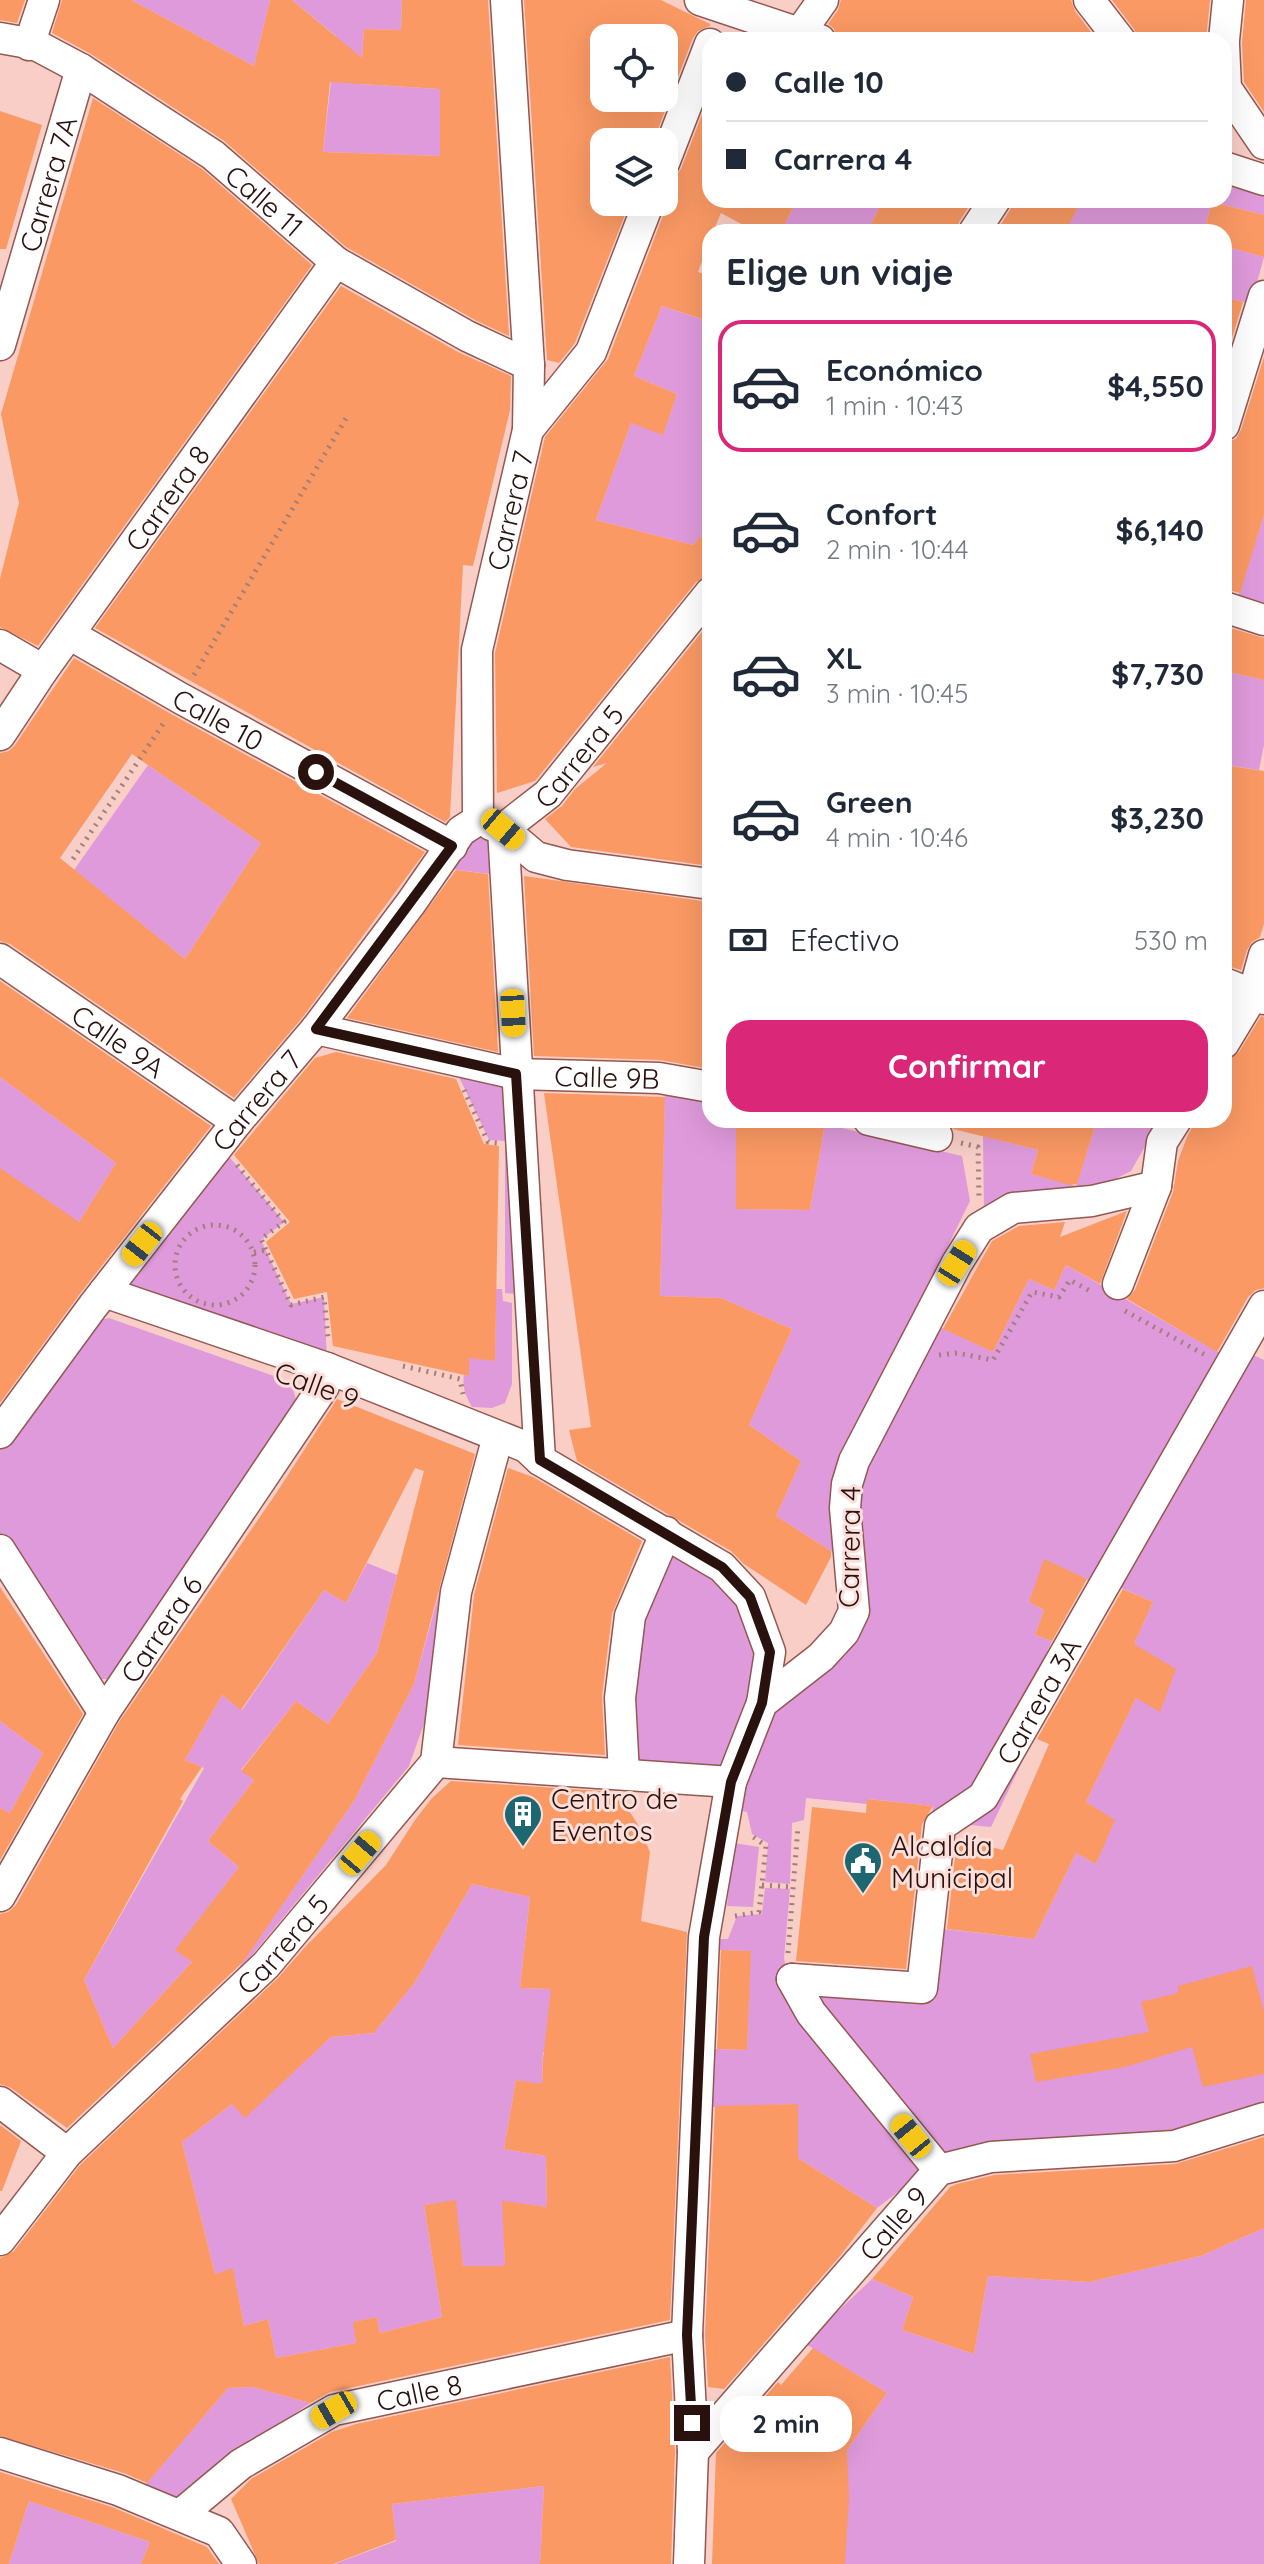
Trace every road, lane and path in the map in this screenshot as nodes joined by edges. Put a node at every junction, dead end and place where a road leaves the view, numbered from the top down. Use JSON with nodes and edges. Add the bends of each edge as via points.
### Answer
{"nodes":[{"id":1,"x":44,"y":0,"type":"edge"},
{"id":2,"x":506,"y":0,"type":"edge"},
{"id":3,"x":823,"y":0,"type":"edge"},
{"id":4,"x":1089,"y":0,"type":"edge"},
{"id":5,"x":1228,"y":0,"type":"edge"},
{"id":6,"x":712,"y":5,"type":"edge"},
{"id":7,"x":711,"y":32,"type":"edge"},
{"id":8,"x":795,"y":32,"type":"edge"},
{"id":9,"x":812,"y":32,"type":"edge"},
{"id":10,"x":1114,"y":32,"type":"edge"},
{"id":11,"x":1225,"y":32,"type":"edge"},
{"id":12,"x":0,"y":38,"type":"edge"},
{"id":13,"x":29,"y":45,"type":"junction"},
{"id":14,"x":702,"y":65,"type":"edge"},
{"id":15,"x":81,"y":69,"type":"junction"},
{"id":16,"x":1232,"y":97,"type":"edge"},
{"id":17,"x":678,"y":128,"type":"edge"},
{"id":18,"x":1264,"y":144,"type":"edge"},
{"id":19,"x":1232,"y":157,"type":"edge"},
{"id":20,"x":1246,"y":174,"type":"edge"},
{"id":21,"x":644,"y":216,"type":"edge"},
{"id":22,"x":336,"y":262,"type":"junction"},
{"id":23,"x":1261,"y":316,"type":"edge"},
{"id":24,"x":0,"y":345,"type":"edge"},
{"id":25,"x":529,"y":365,"type":"junction"},
{"id":26,"x":1232,"y":401,"type":"edge"},
{"id":27,"x":348,"y":415,"type":"dead end"},
{"id":28,"x":528,"y":430,"type":"junction"},
{"id":29,"x":702,"y":603,"type":"edge"},
{"id":30,"x":1232,"y":610,"type":"edge"},
{"id":31,"x":1264,"y":620,"type":"edge"},
{"id":32,"x":69,"y":634,"type":"junction"},
{"id":33,"x":0,"y":645,"type":"edge"},
{"id":34,"x":43,"y":670,"type":"junction"},
{"id":35,"x":180,"y":698,"type":"junction"},
{"id":36,"x":0,"y":735,"type":"edge"},
{"id":37,"x":491,"y":825,"type":"junction"},
{"id":38,"x":452,"y":846,"type":"junction"},
{"id":39,"x":73,"y":859,"type":"dead end"},
{"id":40,"x":702,"y":883,"type":"edge"},
{"id":41,"x":1264,"y":955,"type":"edge"},
{"id":42,"x":0,"y":959,"type":"edge"},
{"id":43,"x":1232,"y":986,"type":"edge"},
{"id":44,"x":1259,"y":997,"type":"edge"},
{"id":45,"x":316,"y":1029,"type":"junction"},
{"id":46,"x":1232,"y":1032,"type":"edge"},
{"id":47,"x":516,"y":1074,"type":"junction"},
{"id":48,"x":458,"y":1078,"type":"dead end"},
{"id":49,"x":702,"y":1086,"type":"edge"},
{"id":50,"x":237,"y":1122,"type":"junction"},
{"id":51,"x":903,"y":1128,"type":"edge"},
{"id":52,"x":1171,"y":1128,"type":"edge"},
{"id":53,"x":937,"y":1136,"type":"joint"},
{"id":54,"x":502,"y":1144,"type":"dead end"},
{"id":55,"x":230,"y":1157,"type":"dead end"},
{"id":56,"x":1156,"y":1186,"type":"junction"},
{"id":57,"x":979,"y":1228,"type":"junction"},
{"id":58,"x":266,"y":1250,"type":"junction"},
{"id":59,"x":254,"y":1252,"type":"junction"},
{"id":60,"x":1113,"y":1296,"type":"junction"},
{"id":61,"x":99,"y":1299,"type":"junction"},
{"id":62,"x":1264,"y":1306,"type":"edge"},
{"id":63,"x":931,"y":1356,"type":"dead end"},
{"id":64,"x":402,"y":1365,"type":"dead end"},
{"id":65,"x":1230,"y":1369,"type":"junction"},
{"id":66,"x":325,"y":1377,"type":"junction"},
{"id":67,"x":463,"y":1396,"type":"dead end"},
{"id":68,"x":0,"y":1433,"type":"edge"},
{"id":69,"x":494,"y":1451,"type":"junction"},
{"id":70,"x":540,"y":1460,"type":"junction"},
{"id":71,"x":666,"y":1532,"type":"junction"},
{"id":72,"x":0,"y":1550,"type":"edge"},
{"id":73,"x":762,"y":1703,"type":"junction"},
{"id":74,"x":104,"y":1713,"type":"junction"},
{"id":75,"x":436,"y":1762,"type":"junction"},
{"id":76,"x":624,"y":1774,"type":"junction"},
{"id":77,"x":728,"y":1796,"type":"junction"},
{"id":78,"x":798,"y":1826,"type":"dead end"},
{"id":79,"x":762,"y":1885,"type":"junction"},
{"id":80,"x":793,"y":1887,"type":"junction"},
{"id":81,"x":0,"y":1896,"type":"edge"},
{"id":82,"x":704,"y":1937,"type":"junction"},
{"id":83,"x":792,"y":1979,"type":"junction"},
{"id":84,"x":0,"y":2102,"type":"edge"},
{"id":85,"x":1264,"y":2118,"type":"edge"},
{"id":86,"x":67,"y":2153,"type":"junction"},
{"id":87,"x":939,"y":2170,"type":"junction"},
{"id":88,"x":0,"y":2240,"type":"edge"},
{"id":89,"x":687,"y":2335,"type":"junction"},
{"id":90,"x":693,"y":2452,"type":"junction"},
{"id":91,"x":0,"y":2453,"type":"edge"},
{"id":92,"x":180,"y":2515,"type":"junction"},
{"id":93,"x":241,"y":2564,"type":"edge"},
{"id":94,"x":689,"y":2564,"type":"edge"}],
"edges":[{"from":1,"to":13,"type":"street"},
{"from":2,"to":25,"type":"street","name":"Carrera 7"},
{"from":3,"to":9,"type":"street"},
{"from":4,"to":10,"type":"street"},
{"from":5,"to":11,"type":"street"},
{"from":6,"to":7,"type":"street"},
{"from":6,"to":8,"type":"street"},
{"from":12,"to":13,"type":"street","name":"Calle 11"},
{"from":13,"to":15,"type":"street","name":"Calle 11"},
{"from":14,"to":17,"type":"street"},
{"from":15,"to":22,"type":"street","name":"Calle 11","via":[[213,155]]},
{"from":15,"to":24,"type":"street","name":"Carrera 7A"},
{"from":16,"to":18,"type":"street"},
{"from":19,"to":20,"type":"street"},
{"from":21,"to":28,"type":"street","name":"Carrera 7","via":[[591,352]]},
{"from":22,"to":25,"type":"street","name":"Calle 11"},
{"from":22,"to":32,"type":"street","name":"Carrera 8"},
{"from":23,"to":26,"type":"street"},
{"from":25,"to":28,"type":"street","name":"Carrera 7"},
{"from":27,"to":35,"type":"path"},
{"from":28,"to":37,"type":"street","name":"Carrera 7","via":[[477,650]]},
{"from":29,"to":37,"type":"street","name":"Carrera 5","via":[[548,794]]},
{"from":30,"to":31,"type":"street"},
{"from":32,"to":34,"type":"street","name":"Carrera 8"},
{"from":32,"to":35,"type":"street","name":"Calle 10"},
{"from":33,"to":34,"type":"street"},
{"from":34,"to":36,"type":"street","name":"Carrera 8"},
{"from":35,"to":38,"type":"street","name":"Calle 10"},
{"from":35,"to":39,"type":"path"},
{"from":37,"to":38,"type":"street","name":"Carrera 7","via":[[461,831]]},
{"from":37,"to":40,"type":"street","via":[[536,857]]},
{"from":37,"to":47,"type":"street"},
{"from":38,"to":45,"type":"street","name":"Carrera 7"},
{"from":41,"to":44,"type":"street"},
{"from":42,"to":50,"type":"street","name":"Calle 9A"},
{"from":43,"to":44,"type":"street"},
{"from":44,"to":46,"type":"street"},
{"from":45,"to":47,"type":"street","name":"Calle 9B"},
{"from":45,"to":50,"type":"street","name":"Carrera 7"},
{"from":47,"to":49,"type":"street","name":"Calle 9B","via":[[659,1078]]},
{"from":47,"to":70,"type":"street"},
{"from":48,"to":54,"type":"path","via":[[488,1142]]},
{"from":50,"to":61,"type":"street","name":"Carrera 7"},
{"from":51,"to":53,"type":"street"},
{"from":52,"to":56,"type":"street","via":[[1162,1142]]},
{"from":53,"to":57,"type":"path","via":[[978,1147]]},
{"from":55,"to":58,"type":"path","via":[[284,1222],[261,1239]]},
{"from":56,"to":57,"type":"street","name":"Carrera 4","via":[[1092,1201],[1013,1208]]},
{"from":56,"to":60,"type":"street"},
{"from":57,"to":73,"type":"street","name":"Carrera 4","via":[[854,1461],[845,1508],[854,1611],[844,1632],[821,1657]]},
{"from":58,"to":59,"type":"path"},
{"from":58,"to":66,"type":"path","via":[[291,1305],[324,1297]]},
{"from":59,"to":59,"type":"path","via":[[237,1231],[211,1225],[188,1235],[179,1246],[179,1283],[196,1301],[223,1305],[246,1291],[253,1279]]},
{"from":60,"to":63,"type":"path","via":[[1070,1280],[1059,1297],[1032,1292],[993,1360],[957,1353]]},
{"from":60,"to":65,"type":"path"},
{"from":61,"to":66,"type":"street","name":"Calle 9"},
{"from":61,"to":68,"type":"street","name":"Carrera 7"},
{"from":62,"to":65,"type":"street","name":"Carrera 3A"},
{"from":64,"to":67,"type":"path","via":[[460,1379]]},
{"from":65,"to":83,"type":"street","name":"Carrera 3A","via":[[983,1797],[940,1826],[922,1988]]},
{"from":66,"to":69,"type":"street","name":"Calle 9"},
{"from":66,"to":70,"type":"street","name":"Calle 9","via":[[526,1447]]},
{"from":66,"to":74,"type":"street","name":"Carrera 6"},
{"from":69,"to":70,"type":"street","name":"Calle 9","via":[[522,1463]]},
{"from":69,"to":75,"type":"street","via":[[456,1592]]},
{"from":70,"to":71,"type":"street","name":"Calle 9"},
{"from":71,"to":73,"type":"street","name":"Calle 9","via":[[722,1567],[750,1597],[770,1652]]},
{"from":71,"to":76,"type":"street","via":[[630,1616],[620,1698]]},
{"from":72,"to":74,"type":"street"},
{"from":73,"to":77,"type":"street"},
{"from":74,"to":81,"type":"street","name":"Carrera 6"},
{"from":75,"to":76,"type":"street"},
{"from":75,"to":86,"type":"street","name":"Carrera 5","via":[[266,1965]]},
{"from":76,"to":77,"type":"street"},
{"from":77,"to":79,"type":"path","via":[[745,1813],[749,1836],[766,1846]]},
{"from":77,"to":82,"type":"street"},
{"from":78,"to":80,"type":"path"},
{"from":79,"to":80,"type":"path"},
{"from":79,"to":82,"type":"path","via":[[759,1912],[736,1914],[726,1938]]},
{"from":80,"to":83,"type":"path","via":[[787,1958]]},
{"from":82,"to":89,"type":"street"},
{"from":83,"to":87,"type":"street","via":[[811,2013]]},
{"from":84,"to":86,"type":"street"},
{"from":85,"to":87,"type":"street","name":"Calle 9","via":[[1174,2146],[991,2157]]},
{"from":86,"to":88,"type":"street","name":"Carrera 5"},
{"from":87,"to":90,"type":"street","name":"Calle 9"},
{"from":89,"to":90,"type":"street"},
{"from":89,"to":92,"type":"street","name":"Calle 8","via":[[334,2410],[241,2464]]},
{"from":90,"to":94,"type":"street"},
{"from":91,"to":92,"type":"street"},
{"from":92,"to":93,"type":"street","via":[[219,2532]]}]}
